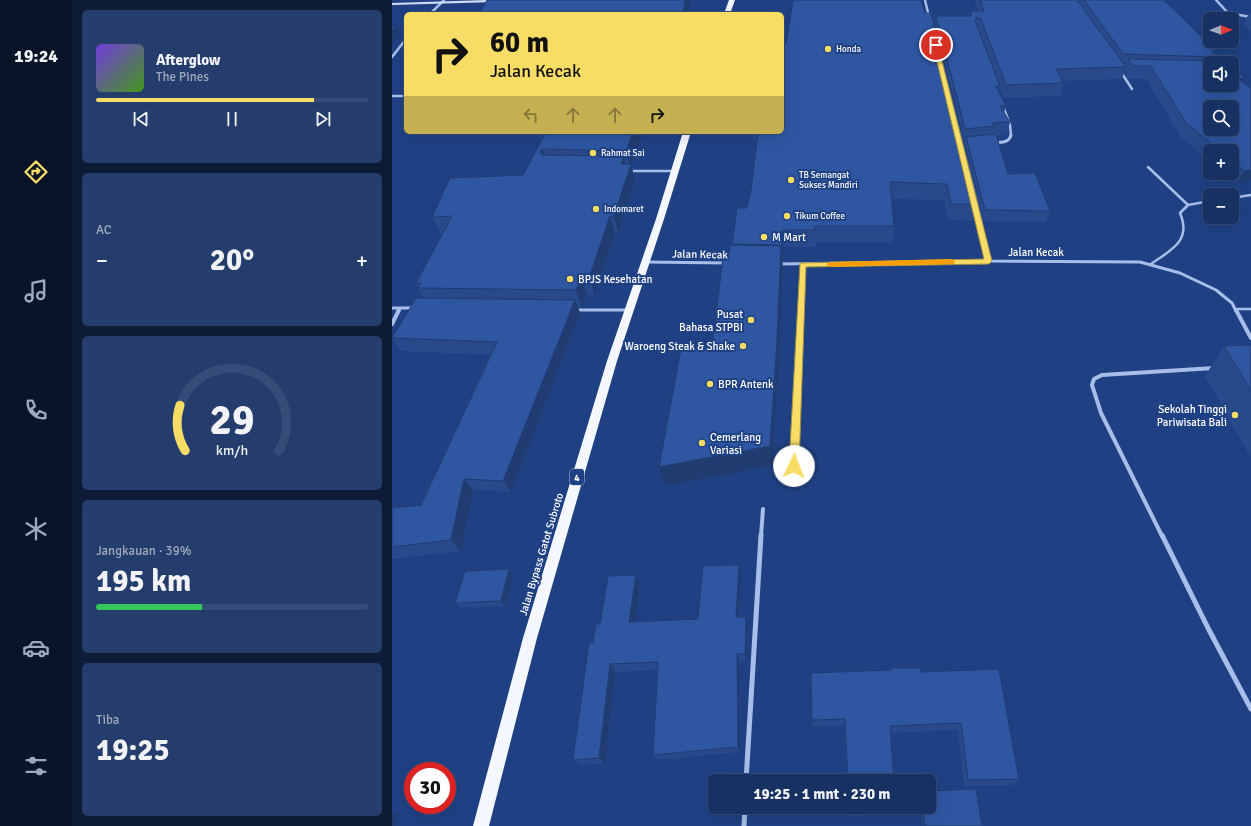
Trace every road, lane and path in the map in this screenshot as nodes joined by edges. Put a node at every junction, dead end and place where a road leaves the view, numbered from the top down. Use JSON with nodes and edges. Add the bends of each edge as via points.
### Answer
{"nodes":[{"id":1,"x":444,"y":0,"type":"edge"},
{"id":2,"x":732,"y":0,"type":"edge"},
{"id":3,"x":925,"y":0,"type":"edge"},
{"id":4,"x":1216,"y":0,"type":"edge"},
{"id":5,"x":505,"y":1,"type":"edge"},
{"id":6,"x":392,"y":4,"type":"edge"},
{"id":7,"x":440,"y":4,"type":"junction"},
{"id":8,"x":432,"y":12,"type":"edge"},
{"id":9,"x":728,"y":12,"type":"edge"},
{"id":10,"x":1251,"y":17,"type":"edge"},
{"id":11,"x":930,"y":22,"type":"edge"},
{"id":12,"x":404,"y":41,"type":"edge"},
{"id":13,"x":392,"y":51,"type":"edge"},
{"id":14,"x":396,"y":51,"type":"junction"},
{"id":15,"x":392,"y":57,"type":"edge"},
{"id":16,"x":1127,"y":69,"type":"edge"},
{"id":17,"x":1132,"y":89,"type":"dead end"},
{"id":18,"x":392,"y":96,"type":"edge"},
{"id":19,"x":404,"y":96,"type":"edge"},
{"id":20,"x":1003,"y":105,"type":"edge"},
{"id":21,"x":686,"y":134,"type":"edge"},
{"id":22,"x":994,"y":143,"type":"edge"},
{"id":23,"x":1148,"y":167,"type":"dead end"},
{"id":24,"x":627,"y":170,"type":"edge"},
{"id":25,"x":675,"y":171,"type":"junction"},
{"id":26,"x":1251,"y":195,"type":"edge"},
{"id":27,"x":1239,"y":197,"type":"edge"},
{"id":28,"x":1203,"y":202,"type":"edge"},
{"id":29,"x":1188,"y":205,"type":"junction"},
{"id":30,"x":975,"y":207,"type":"edge"},
{"id":31,"x":989,"y":261,"type":"junction"},
{"id":32,"x":646,"y":262,"type":"junction"},
{"id":33,"x":732,"y":263,"type":"edge"},
{"id":34,"x":771,"y":264,"type":"edge"},
{"id":35,"x":1151,"y":264,"type":"junction"},
{"id":36,"x":803,"y":265,"type":"junction"},
{"id":37,"x":392,"y":308,"type":"edge"},
{"id":38,"x":400,"y":308,"type":"junction"},
{"id":39,"x":423,"y":308,"type":"edge"},
{"id":40,"x":1236,"y":309,"type":"junction"},
{"id":41,"x":1251,"y":309,"type":"edge"},
{"id":42,"x":565,"y":310,"type":"edge"},
{"id":43,"x":629,"y":310,"type":"junction"},
{"id":44,"x":392,"y":324,"type":"edge"},
{"id":45,"x":1251,"y":338,"type":"edge"},
{"id":46,"x":1220,"y":368,"type":"dead end"},
{"id":47,"x":794,"y":466,"type":"dead end"},
{"id":48,"x":763,"y":509,"type":"dead end"},
{"id":49,"x":1251,"y":709,"type":"edge"},
{"id":50,"x":746,"y":774,"type":"edge"},
{"id":51,"x":745,"y":814,"type":"edge"},
{"id":52,"x":481,"y":826,"type":"edge"},
{"id":53,"x":744,"y":826,"type":"edge"}],
"edges":[{"from":1,"to":7,"type":"street"},
{"from":2,"to":9,"type":"highway"},
{"from":3,"to":11,"type":"street"},
{"from":4,"to":10,"type":"street","via":[[1228,13]]},
{"from":5,"to":7,"type":"main road"},
{"from":6,"to":7,"type":"main road"},
{"from":7,"to":8,"type":"street"},
{"from":12,"to":14,"type":"street"},
{"from":13,"to":14,"type":"street"},
{"from":14,"to":15,"type":"street"},
{"from":16,"to":17,"type":"street","via":[[1119,69]]},
{"from":18,"to":19,"type":"street"},
{"from":20,"to":22,"type":"street","via":[[1012,132],[1011,138],[1007,142]]},
{"from":21,"to":25,"type":"highway","name":"Jalan Bypass Gatot Subroto","number":"4"},
{"from":23,"to":29,"type":"lane"},
{"from":24,"to":25,"type":"lane"},
{"from":25,"to":32,"type":"highway","name":"Jalan Bypass Gatot Subroto","number":"4"},
{"from":26,"to":27,"type":"lane"},
{"from":28,"to":29,"type":"lane"},
{"from":29,"to":35,"type":"lane","via":[[1180,213],[1185,231],[1176,245]]},
{"from":30,"to":31,"type":"street"},
{"from":31,"to":35,"type":"street","name":"Jalan Kecak"},
{"from":31,"to":36,"type":"street","name":"Jalan Kecak"},
{"from":32,"to":33,"type":"street","name":"Jalan Kecak"},
{"from":32,"to":43,"type":"highway","name":"Jalan Bypass Gatot Subroto","number":"4"},
{"from":34,"to":36,"type":"street","name":"Jalan Kecak"},
{"from":35,"to":40,"type":"street","name":"Jalan Kecak","via":[[1180,273],[1216,290]]},
{"from":36,"to":47,"type":"street"},
{"from":37,"to":38,"type":"street"},
{"from":38,"to":39,"type":"street"},
{"from":38,"to":44,"type":"street"},
{"from":40,"to":41,"type":"lane"},
{"from":40,"to":45,"type":"street","name":"Jalan Kecak"},
{"from":42,"to":43,"type":"street"},
{"from":43,"to":52,"type":"highway","name":"Jalan Bypass Gatot Subroto","number":"4","via":[[530,638]]},
{"from":46,"to":49,"type":"street","via":[[1102,375],[1094,379],[1092,385],[1101,412]]},
{"from":48,"to":50,"type":"street"},
{"from":51,"to":53,"type":"street"}]}
